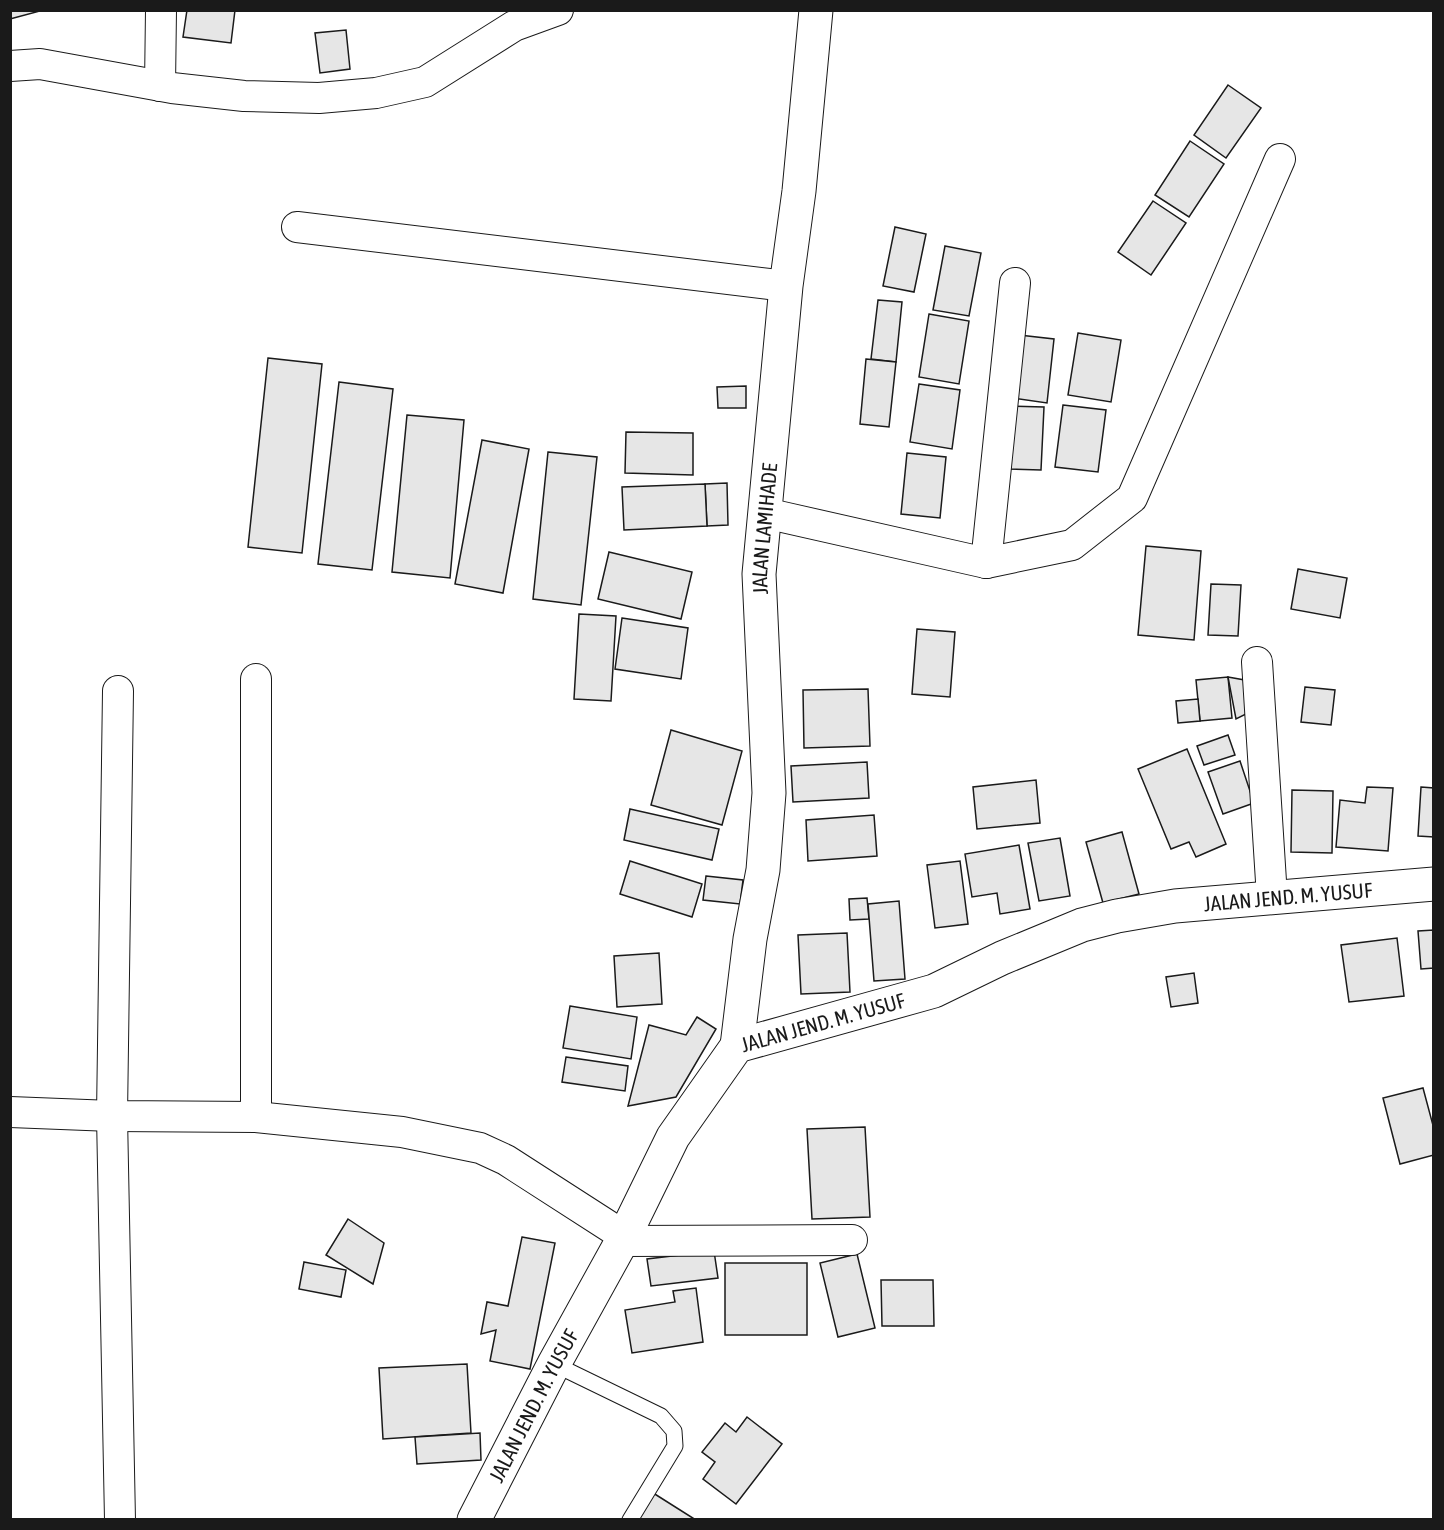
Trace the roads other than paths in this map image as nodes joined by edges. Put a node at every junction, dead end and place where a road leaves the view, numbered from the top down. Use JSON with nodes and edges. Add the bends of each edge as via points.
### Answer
{"nodes":[{"id":1,"x":161,"y":10,"type":"edge"},
{"id":2,"x":558,"y":10,"type":"edge"},
{"id":3,"x":816,"y":10,"type":"edge"},
{"id":4,"x":10,"y":66,"type":"edge"},
{"id":5,"x":160,"y":86,"type":"junction"},
{"id":6,"x":1280,"y":159,"type":"dead end"},
{"id":7,"x":297,"y":227,"type":"dead end"},
{"id":8,"x":1015,"y":283,"type":"dead end"},
{"id":9,"x":786,"y":286,"type":"junction"},
{"id":10,"x":765,"y":513,"type":"junction"},
{"id":11,"x":986,"y":563,"type":"junction"},
{"id":12,"x":1257,"y":662,"type":"dead end"},
{"id":13,"x":256,"y":679,"type":"dead end"},
{"id":14,"x":118,"y":691,"type":"dead end"},
{"id":15,"x":1434,"y":884,"type":"edge"},
{"id":16,"x":1272,"y":897,"type":"junction"},
{"id":17,"x":737,"y":1046,"type":"junction"},
{"id":18,"x":10,"y":1112,"type":"edge"},
{"id":19,"x":112,"y":1116,"type":"junction"},
{"id":20,"x":256,"y":1117,"type":"junction"},
{"id":21,"x":623,"y":1238,"type":"junction"},
{"id":22,"x":852,"y":1240,"type":"dead end"},
{"id":23,"x":554,"y":1364,"type":"junction"},
{"id":24,"x":120,"y":1520,"type":"edge"},
{"id":25,"x":474,"y":1520,"type":"edge"},
{"id":26,"x":630,"y":1520,"type":"edge"}],
"edges":[{"from":1,"to":5,"type":"street"},
{"from":2,"to":5,"type":"street","via":[[514,26],[425,82],[376,93],[319,98],[244,96]]},
{"from":3,"to":9,"type":"main road","name":"JALAN LAMIHADE"},
{"from":4,"to":5,"type":"street","via":[[40,64]]},
{"from":6,"to":11,"type":"street","via":[[1132,498],[1072,545]]},
{"from":7,"to":9,"type":"street"},
{"from":8,"to":11,"type":"street"},
{"from":9,"to":10,"type":"main road","name":"JALAN LAMIHADE"},
{"from":10,"to":11,"type":"street"},
{"from":10,"to":17,"type":"main road","name":"JALAN LAMIHADE","via":[[759,574],[769,793],[763,870]]},
{"from":12,"to":16,"type":"street"},
{"from":13,"to":20,"type":"street"},
{"from":14,"to":19,"type":"street"},
{"from":15,"to":16,"type":"main road","name":"JALAN JEND. M. YUSUF"},
{"from":16,"to":17,"type":"main road","name":"JALAN JEND. M. YUSUF","via":[[1175,906],[1082,925],[934,991]]},
{"from":17,"to":21,"type":"main road","name":"JALAN JEND. M. YUSUF","via":[[673,1137]]},
{"from":18,"to":19,"type":"street"},
{"from":19,"to":20,"type":"street"},
{"from":19,"to":24,"type":"street"},
{"from":20,"to":21,"type":"street","via":[[402,1132],[480,1148],[506,1160]]},
{"from":21,"to":22,"type":"street"},
{"from":21,"to":23,"type":"main road","name":"JALAN JEND. M. YUSUF"},
{"from":23,"to":25,"type":"main road","name":"JALAN JEND. M. YUSUF"},
{"from":23,"to":26,"type":"lane","via":[[661,1416],[674,1431],[675,1446]]}]}
